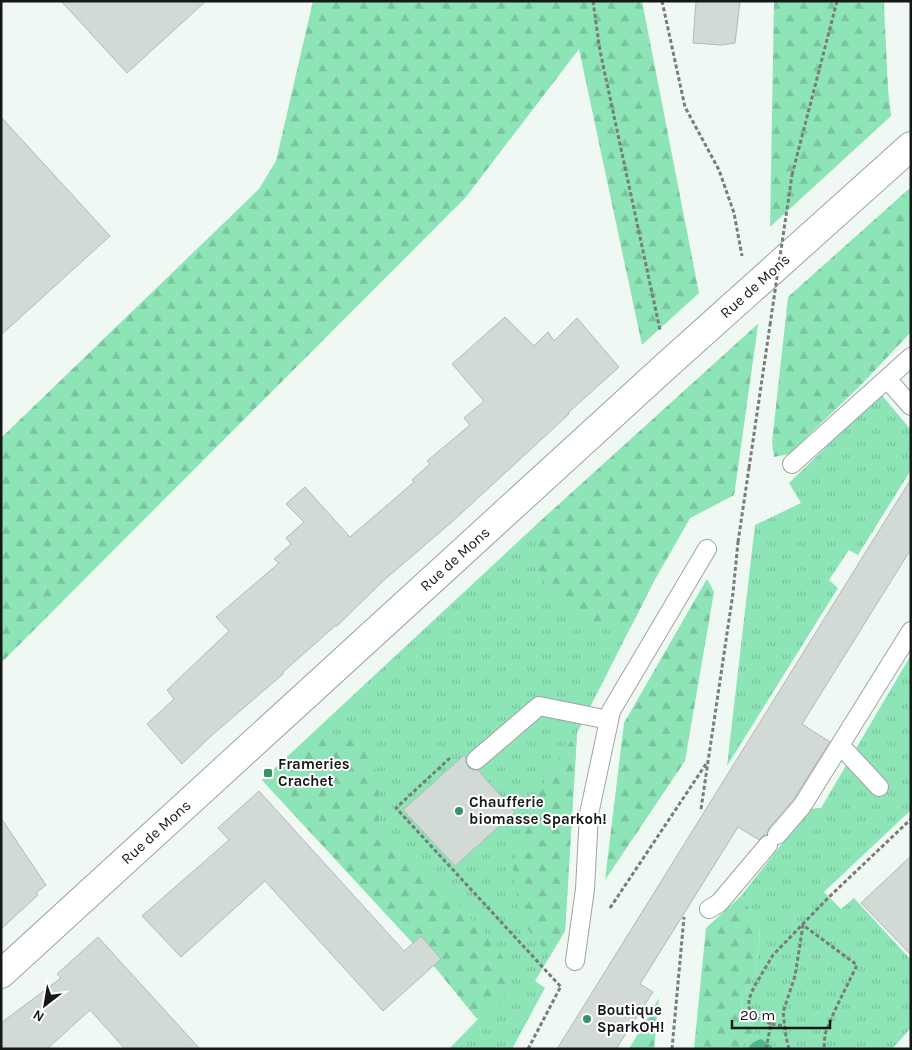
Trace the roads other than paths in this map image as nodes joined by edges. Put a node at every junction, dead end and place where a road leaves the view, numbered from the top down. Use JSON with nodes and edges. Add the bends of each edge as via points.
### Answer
{"nodes":[{"id":1,"x":911,"y":146,"type":"edge"},
{"id":2,"x":911,"y":357,"type":"edge"},
{"id":3,"x":887,"y":379,"type":"junction"},
{"id":4,"x":911,"y":406,"type":"edge"},
{"id":5,"x":792,"y":464,"type":"dead end"},
{"id":6,"x":707,"y":549,"type":"dead end"},
{"id":7,"x":911,"y":631,"type":"edge"},
{"id":8,"x":609,"y":720,"type":"junction"},
{"id":9,"x":840,"y":745,"type":"junction"},
{"id":10,"x":476,"y":760,"type":"dead end"},
{"id":11,"x":879,"y":787,"type":"dead end"},
{"id":12,"x":709,"y":909,"type":"dead end"},
{"id":13,"x":574,"y":961,"type":"road end"},
{"id":14,"x":1,"y":974,"type":"edge"}],
"edges":[{"from":1,"to":14,"type":"main road","name":"Rue de Mons"},
{"from":2,"to":3,"type":"lane"},
{"from":3,"to":4,"type":"lane"},
{"from":3,"to":5,"type":"lane"},
{"from":6,"to":8,"type":"lane","via":[[611,711]]},
{"from":7,"to":9,"type":"lane"},
{"from":8,"to":10,"type":"lane","via":[[539,706]]},
{"from":8,"to":13,"type":"lane","via":[[589,814],[585,889]]},
{"from":9,"to":11,"type":"lane"},
{"from":9,"to":12,"type":"lane","via":[[802,806],[719,903]]}]}
